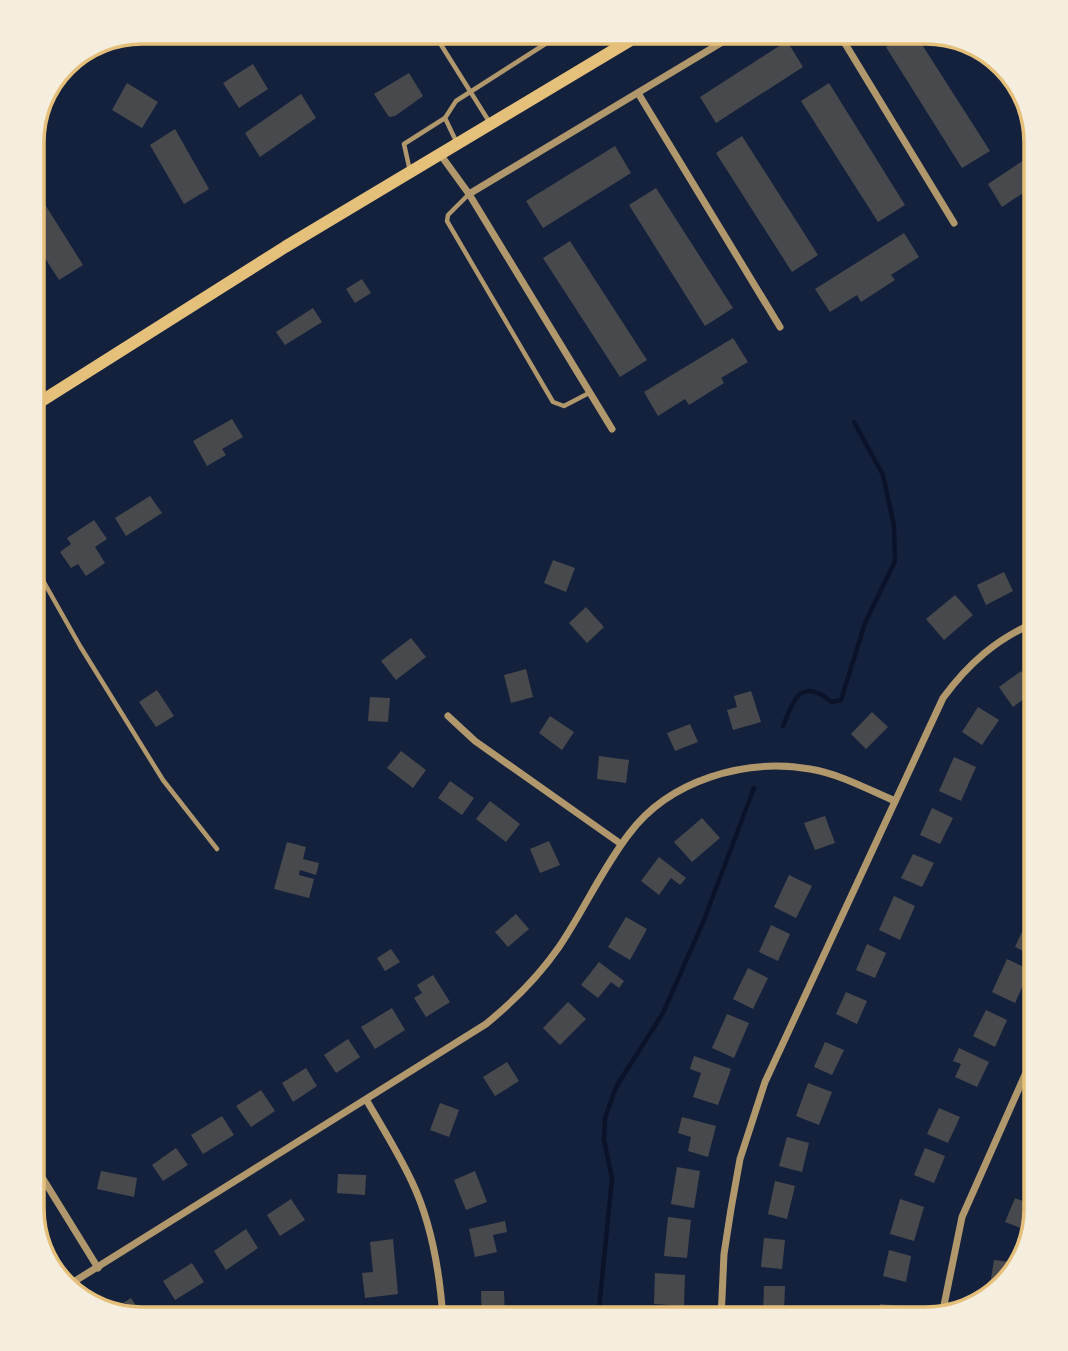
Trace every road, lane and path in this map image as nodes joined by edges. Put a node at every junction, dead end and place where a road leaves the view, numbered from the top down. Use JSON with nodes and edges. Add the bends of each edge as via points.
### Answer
{"nodes":[{"id":1,"x":441,"y":44,"type":"edge"},
{"id":2,"x":545,"y":44,"type":"edge"},
{"id":3,"x":615,"y":44,"type":"edge"},
{"id":4,"x":719,"y":44,"type":"edge"},
{"id":5,"x":845,"y":44,"type":"edge"},
{"id":6,"x":470,"y":91,"type":"junction"},
{"id":7,"x":638,"y":93,"type":"junction"},
{"id":8,"x":445,"y":118,"type":"junction"},
{"id":9,"x":490,"y":124,"type":"junction"},
{"id":10,"x":457,"y":144,"type":"junction"},
{"id":11,"x":440,"y":154,"type":"junction"},
{"id":12,"x":410,"y":172,"type":"junction"},
{"id":13,"x":469,"y":194,"type":"junction"},
{"id":14,"x":954,"y":223,"type":"dead end"},
{"id":15,"x":780,"y":327,"type":"dead end"},
{"id":16,"x":590,"y":392,"type":"junction"},
{"id":17,"x":44,"y":401,"type":"edge"},
{"id":18,"x":612,"y":429,"type":"dead end"},
{"id":19,"x":44,"y":583,"type":"edge"},
{"id":20,"x":1024,"y":629,"type":"edge"},
{"id":21,"x":448,"y":716,"type":"dead end"},
{"id":22,"x":895,"y":801,"type":"junction"},
{"id":23,"x":621,"y":844,"type":"junction"},
{"id":24,"x":217,"y":849,"type":"dead end"},
{"id":25,"x":1024,"y":1079,"type":"edge"},
{"id":26,"x":366,"y":1101,"type":"junction"},
{"id":27,"x":44,"y":1180,"type":"edge"},
{"id":28,"x":98,"y":1268,"type":"junction"},
{"id":29,"x":75,"y":1281,"type":"edge"},
{"id":30,"x":944,"y":1305,"type":"edge"},
{"id":31,"x":441,"y":1307,"type":"edge"},
{"id":32,"x":722,"y":1307,"type":"edge"}],
"edges":[{"from":1,"to":6,"type":"lane"},
{"from":2,"to":6,"type":"lane"},
{"from":3,"to":9,"type":"main road"},
{"from":4,"to":7,"type":"street"},
{"from":5,"to":14,"type":"street"},
{"from":6,"to":8,"type":"lane"},
{"from":6,"to":9,"type":"lane"},
{"from":7,"to":13,"type":"street"},
{"from":7,"to":15,"type":"street"},
{"from":8,"to":10,"type":"lane"},
{"from":8,"to":12,"type":"lane","via":[[404,144]]},
{"from":9,"to":10,"type":"main road"},
{"from":10,"to":11,"type":"main road"},
{"from":11,"to":12,"type":"main road"},
{"from":11,"to":13,"type":"street"},
{"from":12,"to":17,"type":"main road"},
{"from":13,"to":16,"type":"street"},
{"from":13,"to":16,"type":"lane","via":[[447,221],[553,402],[564,406]]},
{"from":16,"to":18,"type":"street"},
{"from":19,"to":24,"type":"lane","via":[[163,779]]},
{"from":20,"to":22,"type":"street","via":[[991,647],[952,685],[923,734]]},
{"from":21,"to":23,"type":"street","via":[[475,741]]},
{"from":22,"to":23,"type":"street","via":[[812,769],[757,766],[712,777],[678,792],[645,816]]},
{"from":22,"to":32,"type":"street","via":[[773,1061],[751,1122],[731,1209]]},
{"from":23,"to":26,"type":"street","via":[[558,948],[512,1002],[472,1035]]},
{"from":25,"to":30,"type":"street","via":[[962,1217]]},
{"from":26,"to":28,"type":"street"},
{"from":26,"to":31,"type":"street","via":[[420,1202]]},
{"from":27,"to":28,"type":"street"},
{"from":28,"to":29,"type":"street"}]}
